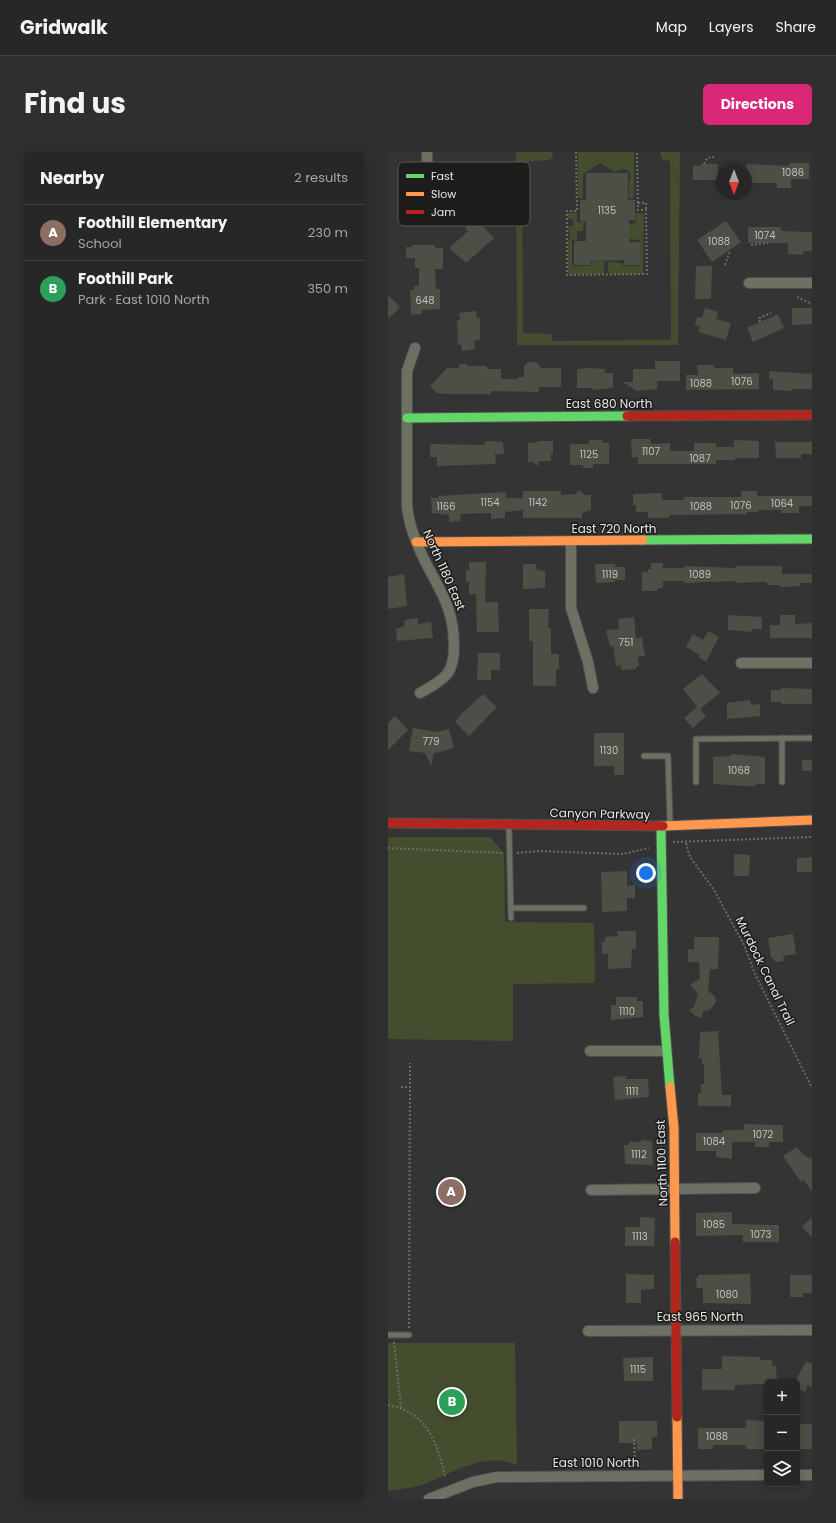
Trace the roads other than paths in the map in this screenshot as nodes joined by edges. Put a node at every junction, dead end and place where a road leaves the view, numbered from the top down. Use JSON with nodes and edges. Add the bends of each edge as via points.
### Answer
{"nodes":[{"id":1,"x":427,"y":152,"type":"edge"},
{"id":2,"x":427,"y":162,"type":"edge"},
{"id":3,"x":749,"y":283,"type":"dead end"},
{"id":4,"x":812,"y":283,"type":"edge"},
{"id":5,"x":415,"y":348,"type":"dead end"},
{"id":6,"x":812,"y":415,"type":"edge"},
{"id":7,"x":407,"y":418,"type":"junction"},
{"id":8,"x":812,"y":540,"type":"edge"},
{"id":9,"x":570,"y":541,"type":"junction"},
{"id":10,"x":416,"y":542,"type":"junction"},
{"id":11,"x":741,"y":663,"type":"dead end"},
{"id":12,"x":812,"y":663,"type":"edge"},
{"id":13,"x":593,"y":688,"type":"dead end"},
{"id":14,"x":420,"y":693,"type":"dead end"},
{"id":15,"x":782,"y":738,"type":"junction"},
{"id":16,"x":812,"y":738,"type":"edge"},
{"id":17,"x":644,"y":756,"type":"dead end"},
{"id":18,"x":696,"y":782,"type":"dead end"},
{"id":19,"x":782,"y":782,"type":"dead end"},
{"id":20,"x":812,"y":820,"type":"edge"},
{"id":21,"x":388,"y":823,"type":"edge"},
{"id":22,"x":509,"y":825,"type":"junction"},
{"id":23,"x":665,"y":826,"type":"junction"},
{"id":24,"x":511,"y":908,"type":"junction"},
{"id":25,"x":584,"y":908,"type":"dead end"},
{"id":26,"x":511,"y":918,"type":"dead end"},
{"id":27,"x":590,"y":1051,"type":"dead end"},
{"id":28,"x":666,"y":1051,"type":"junction"},
{"id":29,"x":675,"y":1188,"type":"junction"},
{"id":30,"x":755,"y":1188,"type":"dead end"},
{"id":31,"x":591,"y":1190,"type":"dead end"},
{"id":32,"x":676,"y":1330,"type":"junction"},
{"id":33,"x":812,"y":1330,"type":"edge"},
{"id":34,"x":588,"y":1331,"type":"dead end"},
{"id":35,"x":388,"y":1335,"type":"edge"},
{"id":36,"x":409,"y":1335,"type":"road end"},
{"id":37,"x":764,"y":1475,"type":"edge"},
{"id":38,"x":800,"y":1475,"type":"edge"},
{"id":39,"x":812,"y":1475,"type":"edge"},
{"id":40,"x":678,"y":1476,"type":"junction"},
{"id":41,"x":430,"y":1499,"type":"edge"},
{"id":42,"x":678,"y":1499,"type":"edge"}],
"edges":[{"from":1,"to":2,"type":"street"},
{"from":3,"to":4,"type":"street"},
{"from":5,"to":7,"type":"street","name":"North 1180 East","via":[[407,371]]},
{"from":6,"to":7,"type":"main road","name":"East 680 North"},
{"from":7,"to":10,"type":"street","name":"North 1180 East","via":[[408,519]]},
{"from":8,"to":9,"type":"main road","name":"East 720 North"},
{"from":9,"to":10,"type":"main road","name":"East 720 North"},
{"from":9,"to":13,"type":"street","via":[[570,608],[588,662]]},
{"from":10,"to":14,"type":"street","name":"North 1180 East","via":[[447,603],[452,620],[454,644],[454,657],[448,673]]},
{"from":11,"to":12,"type":"street"},
{"from":15,"to":16,"type":"lane"},
{"from":15,"to":18,"type":"lane","via":[[696,739]]},
{"from":15,"to":19,"type":"lane"},
{"from":17,"to":23,"type":"lane","via":[[668,756]]},
{"from":20,"to":23,"type":"main road","name":"Canyon Parkway"},
{"from":21,"to":22,"type":"main road","name":"Canyon Parkway"},
{"from":22,"to":23,"type":"main road","name":"Canyon Parkway"},
{"from":22,"to":24,"type":"lane"},
{"from":23,"to":28,"type":"main road","name":"North 1100 East","via":[[663,984]]},
{"from":24,"to":25,"type":"lane"},
{"from":24,"to":26,"type":"lane"},
{"from":27,"to":28,"type":"street"},
{"from":28,"to":29,"type":"main road","name":"North 1100 East","via":[[674,1128]]},
{"from":29,"to":30,"type":"street"},
{"from":29,"to":31,"type":"street"},
{"from":29,"to":32,"type":"main road","name":"North 1100 East"},
{"from":32,"to":33,"type":"street","name":"East 965 North"},
{"from":32,"to":34,"type":"street","name":"East 965 North"},
{"from":32,"to":40,"type":"main road","name":"North 1100 East"},
{"from":35,"to":36,"type":"lane"},
{"from":37,"to":40,"type":"street","name":"East 1010 North"},
{"from":38,"to":39,"type":"street"},
{"from":40,"to":41,"type":"street","name":"East 1010 North","via":[[497,1477],[473,1482]]},
{"from":40,"to":42,"type":"main road","name":"North 1100 East"}]}
